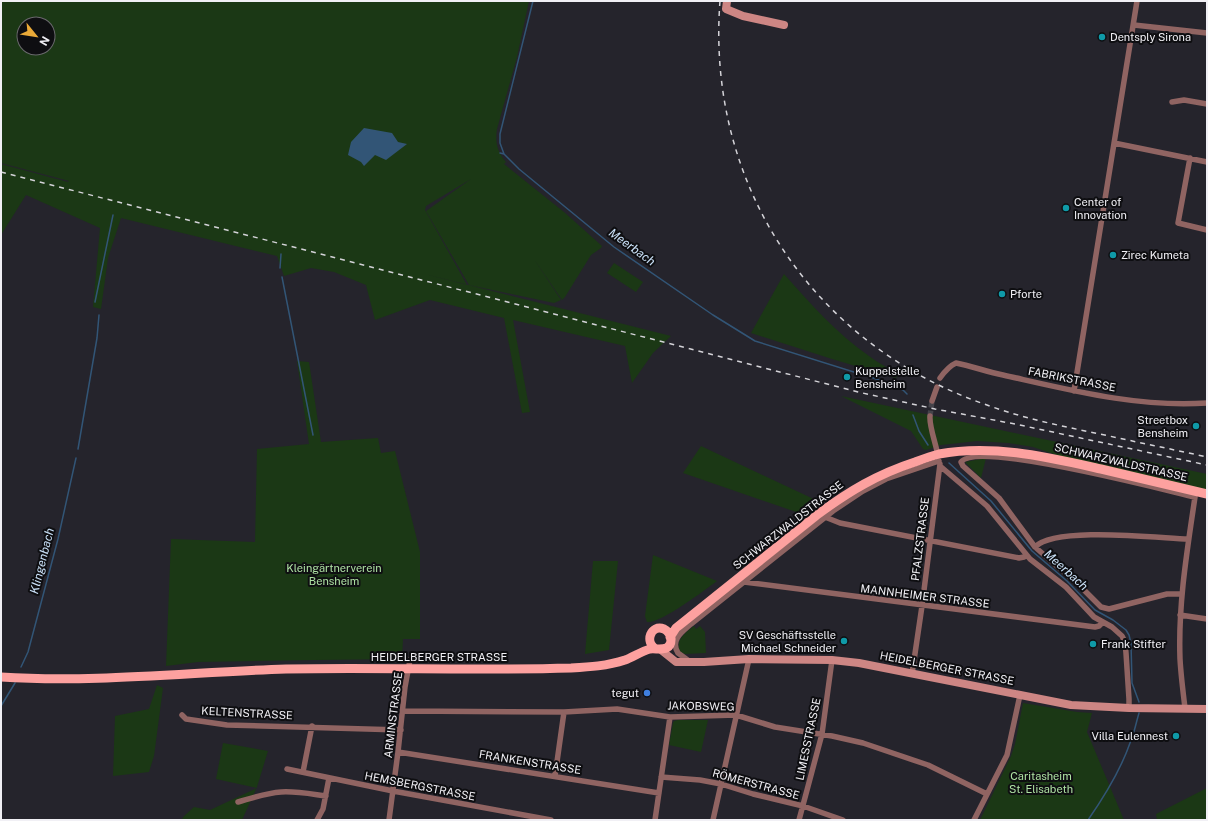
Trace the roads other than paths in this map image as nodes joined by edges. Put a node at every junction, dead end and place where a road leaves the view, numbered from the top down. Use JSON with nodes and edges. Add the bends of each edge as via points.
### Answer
{"nodes":[{"id":1,"x":727,"y":1,"type":"edge"},
{"id":2,"x":1137,"y":1,"type":"edge"},
{"id":3,"x":1134,"y":24,"type":"junction"},
{"id":4,"x":784,"y":26,"type":"dead end"},
{"id":5,"x":1207,"y":33,"type":"edge"},
{"id":6,"x":1172,"y":102,"type":"dead end"},
{"id":7,"x":1207,"y":104,"type":"edge"},
{"id":8,"x":1114,"y":143,"type":"junction"},
{"id":9,"x":1190,"y":158,"type":"junction"},
{"id":10,"x":1207,"y":162,"type":"edge"},
{"id":11,"x":1207,"y":230,"type":"edge"},
{"id":12,"x":940,"y":378,"type":"dead end"},
{"id":13,"x":937,"y":387,"type":"dead end"},
{"id":14,"x":1074,"y":391,"type":"junction"},
{"id":15,"x":932,"y":401,"type":"tunnel mouth"},
{"id":16,"x":1207,"y":403,"type":"edge"},
{"id":17,"x":930,"y":416,"type":"tunnel mouth"},
{"id":18,"x":939,"y":460,"type":"junction"},
{"id":19,"x":1207,"y":494,"type":"edge"},
{"id":20,"x":825,"y":517,"type":"junction"},
{"id":21,"x":1188,"y":539,"type":"junction"},
{"id":22,"x":930,"y":541,"type":"junction"},
{"id":23,"x":1035,"y":547,"type":"junction"},
{"id":24,"x":1026,"y":555,"type":"junction"},
{"id":25,"x":744,"y":582,"type":"junction"},
{"id":26,"x":1182,"y":594,"type":"junction"},
{"id":27,"x":922,"y":606,"type":"junction"},
{"id":28,"x":1180,"y":615,"type":"junction"},
{"id":29,"x":1207,"y":619,"type":"edge"},
{"id":30,"x":1103,"y":622,"type":"junction"},
{"id":31,"x":669,"y":637,"type":"junction"},
{"id":32,"x":650,"y":641,"type":"junction"},
{"id":33,"x":659,"y":650,"type":"junction"},
{"id":34,"x":749,"y":659,"type":"junction"},
{"id":35,"x":832,"y":660,"type":"junction"},
{"id":36,"x":682,"y":662,"type":"junction"},
{"id":37,"x":692,"y":662,"type":"junction"},
{"id":38,"x":410,"y":664,"type":"junction"},
{"id":39,"x":592,"y":666,"type":"junction"},
{"id":40,"x":912,"y":674,"type":"junction"},
{"id":41,"x":1,"y":677,"type":"edge"},
{"id":42,"x":1020,"y":695,"type":"junction"},
{"id":43,"x":1128,"y":708,"type":"junction"},
{"id":44,"x":1185,"y":708,"type":"junction"},
{"id":45,"x":1207,"y":709,"type":"edge"},
{"id":46,"x":403,"y":711,"type":"junction"},
{"id":47,"x":564,"y":712,"type":"junction"},
{"id":48,"x":182,"y":715,"type":"dead end"},
{"id":49,"x":736,"y":715,"type":"junction"},
{"id":50,"x":670,"y":717,"type":"junction"},
{"id":51,"x":312,"y":726,"type":"junction"},
{"id":52,"x":401,"y":730,"type":"junction"},
{"id":53,"x":822,"y":734,"type":"junction"},
{"id":54,"x":398,"y":752,"type":"junction"},
{"id":55,"x":287,"y":769,"type":"dead end"},
{"id":56,"x":303,"y":772,"type":"junction"},
{"id":57,"x":555,"y":776,"type":"junction"},
{"id":58,"x":661,"y":777,"type":"junction"},
{"id":59,"x":329,"y":778,"type":"junction"},
{"id":60,"x":721,"y":784,"type":"junction"},
{"id":61,"x":393,"y":791,"type":"junction"},
{"id":62,"x":659,"y":793,"type":"junction"},
{"id":63,"x":987,"y":794,"type":"junction"},
{"id":64,"x":326,"y":796,"type":"junction"},
{"id":65,"x":238,"y":802,"type":"dead end"},
{"id":66,"x":803,"y":806,"type":"junction"},
{"id":67,"x":515,"y":817,"type":"edge"},
{"id":68,"x":317,"y":820,"type":"edge"},
{"id":69,"x":389,"y":820,"type":"edge"},
{"id":70,"x":550,"y":820,"type":"edge"},
{"id":71,"x":655,"y":820,"type":"edge"},
{"id":72,"x":713,"y":820,"type":"edge"},
{"id":73,"x":799,"y":820,"type":"edge"},
{"id":74,"x":843,"y":820,"type":"edge"},
{"id":75,"x":974,"y":820,"type":"edge"}],
"edges":[{"from":1,"to":4,"type":"street","via":[[726,9]]},
{"from":2,"to":3,"type":"street"},
{"from":3,"to":5,"type":"street"},
{"from":3,"to":8,"type":"street"},
{"from":6,"to":7,"type":"street","via":[[1184,100]]},
{"from":8,"to":9,"type":"street"},
{"from":8,"to":14,"type":"street"},
{"from":9,"to":10,"type":"street"},
{"from":9,"to":11,"type":"street","via":[[1178,223]]},
{"from":12,"to":14,"type":"street","name":"FABRIKSTRASSE","via":[[945,370],[956,364]]},
{"from":13,"to":15,"type":"street"},
{"from":14,"to":16,"type":"street","name":"FABRIKSTRASSE","via":[[1184,405]]},
{"from":17,"to":18,"type":"street"},
{"from":18,"to":19,"type":"main road","name":"SCHWARZWALDSTRASSE","via":[[974,451],[1035,454]]},
{"from":18,"to":20,"type":"street","name":"SCHWARZWALDSTRASSE","via":[[886,479]]},
{"from":18,"to":22,"type":"street","name":"PFALZSTRASSE"},
{"from":18,"to":24,"type":"street","via":[[987,506]]},
{"from":18,"to":31,"type":"main road","name":"SCHWARZWALDSTRASSE","via":[[893,469],[841,497],[676,628]]},
{"from":20,"to":22,"type":"street","via":[[840,524]]},
{"from":20,"to":25,"type":"street","name":"SCHWARZWALDSTRASSE"},
{"from":21,"to":23,"type":"street","via":[[1062,536],[1041,542]]},
{"from":21,"to":23,"type":"street","name":"SCHWARZWALDSTRASSE","via":[[1195,497],[1039,462],[1000,457],[965,458],[961,462],[963,466],[999,498]]},
{"from":21,"to":26,"type":"street"},
{"from":22,"to":24,"type":"street","via":[[1019,558]]},
{"from":22,"to":27,"type":"street","name":"PFALZSTRASSE"},
{"from":23,"to":26,"type":"street","via":[[1104,608],[1109,609],[1167,594]]},
{"from":24,"to":30,"type":"street","via":[[1066,587],[1094,617]]},
{"from":25,"to":27,"type":"street","name":"MANNHEIMER STRASSE"},
{"from":25,"to":37,"type":"street","name":"SCHWARZWALDSTRASSE","via":[[676,638],[675,647],[678,653]]},
{"from":26,"to":28,"type":"street"},
{"from":27,"to":30,"type":"street","name":"MANNHEIMER STRASSE","via":[[1095,627]]},
{"from":27,"to":40,"type":"street","name":"PFALZSTRASSE"},
{"from":28,"to":29,"type":"street"},
{"from":28,"to":44,"type":"street","via":[[1180,664]]},
{"from":30,"to":43,"type":"street","via":[[1118,631],[1124,642]]},
{"from":31,"to":32,"type":"main road","name":"HEIDELBERGER STRASSE","via":[[661,628],[654,630]]},
{"from":31,"to":33,"type":"main road","name":"HEIDELBERGER STRASSE","via":[[666,648]]},
{"from":31,"to":36,"type":"street","via":[[672,653]]},
{"from":32,"to":33,"type":"main road","name":"HEIDELBERGER STRASSE","via":[[651,646]]},
{"from":32,"to":39,"type":"main road","name":"HEIDELBERGER STRASSE","via":[[646,646],[626,655]]},
{"from":33,"to":36,"type":"street","name":"HEIDELBERGER STRASSE","via":[[673,660]]},
{"from":33,"to":39,"type":"main road","name":"HEIDELBERGER STRASSE","via":[[650,649],[614,663]]},
{"from":34,"to":35,"type":"street","name":"HEIDELBERGER STRASSE"},
{"from":34,"to":37,"type":"street","name":"HEIDELBERGER STRASSE"},
{"from":34,"to":49,"type":"street"},
{"from":35,"to":40,"type":"street","name":"HEIDELBERGER STRASSE"},
{"from":35,"to":53,"type":"street","name":"LIMESSTRASSE"},
{"from":36,"to":37,"type":"street","name":"HEIDELBERGER STRASSE"},
{"from":38,"to":39,"type":"main road","name":"HEIDELBERGER STRASSE","via":[[557,669]]},
{"from":38,"to":41,"type":"main road","name":"HEIDELBERGER STRASSE","via":[[93,679]]},
{"from":38,"to":46,"type":"street","name":"ARMINSTRASSE"},
{"from":40,"to":42,"type":"street","name":"HEIDELBERGER STRASSE"},
{"from":42,"to":43,"type":"street","name":"HEIDELBERGER STRASSE","via":[[1071,705]]},
{"from":42,"to":63,"type":"street","via":[[1007,755]]},
{"from":43,"to":44,"type":"street","name":"HEIDELBERGER STRASSE"},
{"from":44,"to":45,"type":"street","name":"HEIDELBERGER STRASSE"},
{"from":46,"to":47,"type":"street","name":"JAKOBSWEG"},
{"from":46,"to":52,"type":"street","name":"ARMINSTRASSE"},
{"from":47,"to":50,"type":"street","name":"JAKOBSWEG","via":[[617,709]]},
{"from":47,"to":57,"type":"street"},
{"from":48,"to":51,"type":"street","name":"KELTENSTRASSE","via":[[186,719],[217,724]]},
{"from":49,"to":50,"type":"street","name":"JAKOBSWEG"},
{"from":49,"to":53,"type":"street","name":"JAKOBSWEG","via":[[775,727]]},
{"from":49,"to":60,"type":"street"},
{"from":50,"to":58,"type":"street"},
{"from":51,"to":52,"type":"street","name":"KELTENSTRASSE"},
{"from":51,"to":56,"type":"street"},
{"from":52,"to":54,"type":"street","name":"ARMINSTRASSE"},
{"from":53,"to":63,"type":"street","name":"JAKOBSWEG","via":[[863,743],[928,765]]},
{"from":53,"to":66,"type":"street","name":"LIMESSTRASSE"},
{"from":54,"to":57,"type":"street","name":"FRANKENSTRASSE"},
{"from":54,"to":61,"type":"street","name":"ARMINSTRASSE"},
{"from":55,"to":56,"type":"street","name":"HEMSBERGSTRASSE"},
{"from":56,"to":59,"type":"street","name":"HEMSBERGSTRASSE"},
{"from":57,"to":62,"type":"street","name":"FRANKENSTRASSE"},
{"from":58,"to":60,"type":"street","name":"RÖMERSTRASSE"},
{"from":58,"to":62,"type":"street"},
{"from":59,"to":61,"type":"street","name":"HEMSBERGSTRASSE"},
{"from":59,"to":64,"type":"street"},
{"from":60,"to":66,"type":"street","name":"RÖMERSTRASSE"},
{"from":60,"to":72,"type":"street"},
{"from":61,"to":67,"type":"street","name":"HEMSBERGSTRASSE"},
{"from":61,"to":69,"type":"street","name":"ARMINSTRASSE"},
{"from":62,"to":71,"type":"street"},
{"from":63,"to":75,"type":"street"},
{"from":64,"to":65,"type":"street","via":[[281,792]]},
{"from":64,"to":68,"type":"street"},
{"from":66,"to":73,"type":"street","name":"LIMESSTRASSE"},
{"from":66,"to":74,"type":"street","name":"RÖMERSTRASSE"},
{"from":67,"to":70,"type":"street","name":"HEMSBERGSTRASSE"}]}
